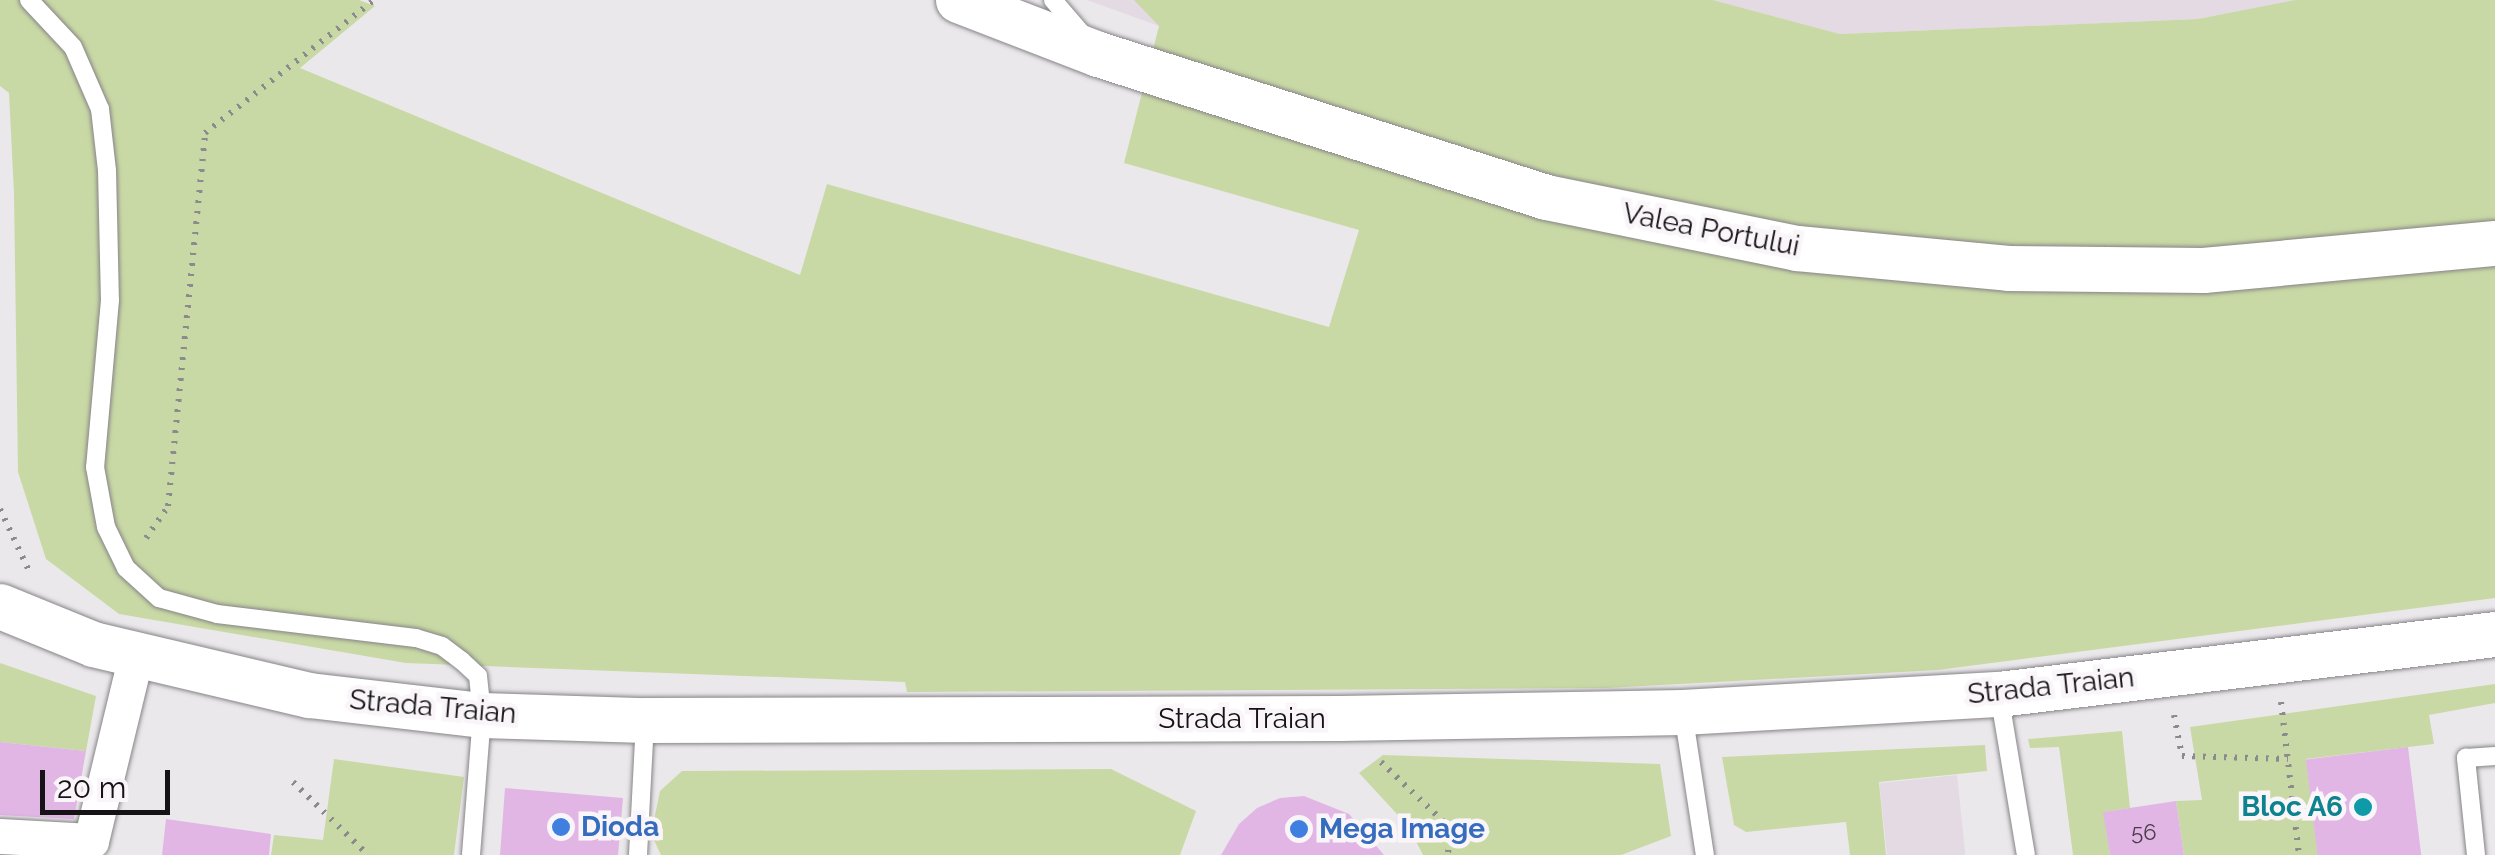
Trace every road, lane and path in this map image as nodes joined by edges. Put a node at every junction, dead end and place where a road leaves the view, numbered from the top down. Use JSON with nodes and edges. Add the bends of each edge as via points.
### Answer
{"nodes":[{"id":1,"x":29,"y":0,"type":"edge"},
{"id":2,"x":374,"y":0,"type":"edge"},
{"id":3,"x":958,"y":0,"type":"edge"},
{"id":4,"x":1053,"y":0,"type":"edge"},
{"id":5,"x":1098,"y":54,"type":"junction"},
{"id":6,"x":2495,"y":243,"type":"edge"},
{"id":7,"x":0,"y":509,"type":"edge"},
{"id":8,"x":126,"y":568,"type":"junction"},
{"id":9,"x":17,"y":593,"type":"edge"},
{"id":10,"x":2495,"y":634,"type":"edge"},
{"id":11,"x":136,"y":655,"type":"junction"},
{"id":12,"x":1999,"y":694,"type":"junction"},
{"id":13,"x":480,"y":696,"type":"junction"},
{"id":14,"x":2280,"y":697,"type":"dead end"},
{"id":15,"x":2173,"y":709,"type":"dead end"},
{"id":16,"x":1683,"y":712,"type":"junction"},
{"id":17,"x":645,"y":720,"type":"junction"},
{"id":18,"x":2495,"y":756,"type":"edge"},
{"id":19,"x":1375,"y":758,"type":"dead end"},
{"id":20,"x":2288,"y":759,"type":"junction"},
{"id":21,"x":293,"y":782,"type":"dead end"},
{"id":22,"x":6,"y":843,"type":"edge"},
{"id":23,"x":368,"y":855,"type":"edge"},
{"id":24,"x":471,"y":855,"type":"edge"},
{"id":25,"x":638,"y":855,"type":"edge"},
{"id":26,"x":1448,"y":855,"type":"edge"},
{"id":27,"x":1705,"y":855,"type":"edge"},
{"id":28,"x":2026,"y":855,"type":"edge"},
{"id":29,"x":2298,"y":855,"type":"edge"},
{"id":30,"x":2476,"y":855,"type":"edge"}],
"edges":[{"from":1,"to":8,"type":"lane","via":[[73,47],[100,108],[110,300],[95,467],[106,527]]},
{"from":2,"to":8,"type":"path","via":[[205,133],[168,506]]},
{"from":3,"to":5,"type":"street","name":"Valea Portului"},
{"from":4,"to":5,"type":"lane"},
{"from":5,"to":6,"type":"street","name":"Valea Portului","via":[[1546,197],[1797,248],[2008,268],[2203,270]]},
{"from":7,"to":9,"type":"path"},
{"from":8,"to":13,"type":"lane","via":[[159,598],[217,614],[442,646]]},
{"from":9,"to":11,"type":"street","name":"Strada Traian","via":[[93,644]]},
{"from":10,"to":12,"type":"street","name":"Strada Traian"},
{"from":11,"to":13,"type":"street","name":"Strada Traian","via":[[310,695]]},
{"from":11,"to":22,"type":"street","via":[[90,841]]},
{"from":12,"to":16,"type":"street","name":"Strada Traian"},
{"from":12,"to":28,"type":"lane"},
{"from":13,"to":17,"type":"street","name":"Strada Traian"},
{"from":13,"to":24,"type":"lane"},
{"from":14,"to":20,"type":"path"},
{"from":15,"to":20,"type":"path","via":[[2182,756]]},
{"from":16,"to":17,"type":"street","name":"Strada Traian"},
{"from":16,"to":27,"type":"lane"},
{"from":17,"to":25,"type":"lane"},
{"from":18,"to":30,"type":"lane","via":[[2466,758]]},
{"from":19,"to":26,"type":"path","via":[[1452,829]]},
{"from":20,"to":29,"type":"path"},
{"from":21,"to":23,"type":"path"}]}
